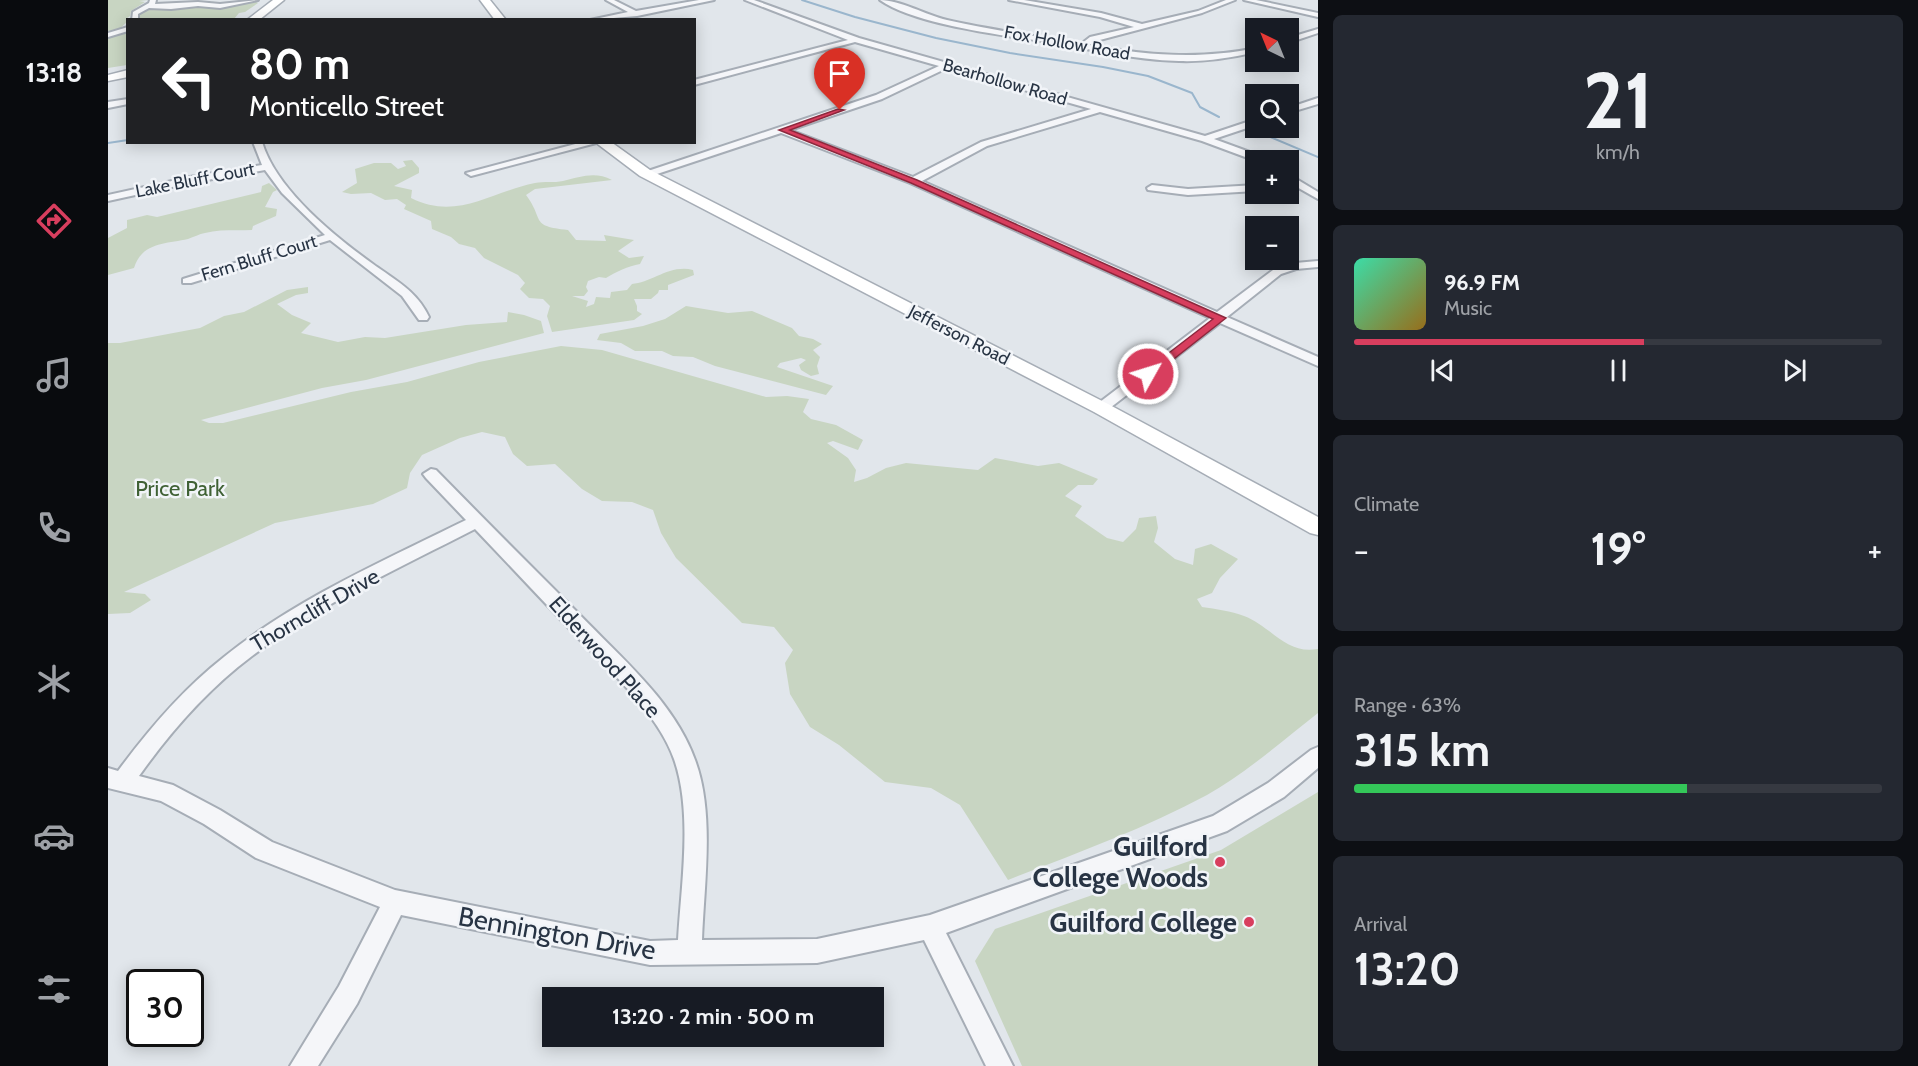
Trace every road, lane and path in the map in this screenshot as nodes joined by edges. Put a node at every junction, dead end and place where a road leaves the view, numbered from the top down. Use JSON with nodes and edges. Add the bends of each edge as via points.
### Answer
{"nodes":[{"id":1,"x":255,"y":0,"type":"edge"},
{"id":2,"x":279,"y":0,"type":"edge"},
{"id":3,"x":485,"y":0,"type":"edge"},
{"id":4,"x":609,"y":0,"type":"edge"},
{"id":5,"x":711,"y":0,"type":"edge"},
{"id":6,"x":748,"y":0,"type":"edge"},
{"id":7,"x":883,"y":0,"type":"edge"},
{"id":8,"x":1012,"y":0,"type":"edge"},
{"id":9,"x":1071,"y":0,"type":"edge"},
{"id":10,"x":1232,"y":0,"type":"edge"},
{"id":11,"x":1248,"y":0,"type":"edge"},
{"id":12,"x":151,"y":3,"type":"edge"},
{"id":13,"x":1060,"y":8,"type":"junction"},
{"id":14,"x":635,"y":13,"type":"junction"},
{"id":15,"x":1318,"y":15,"type":"edge"},
{"id":16,"x":135,"y":18,"type":"edge"},
{"id":17,"x":255,"y":18,"type":"edge"},
{"id":18,"x":499,"y":18,"type":"edge"},
{"id":19,"x":605,"y":18,"type":"edge"},
{"id":20,"x":645,"y":18,"type":"edge"},
{"id":21,"x":1141,"y":27,"type":"junction"},
{"id":22,"x":126,"y":30,"type":"edge"},
{"id":23,"x":1318,"y":31,"type":"edge"},
{"id":24,"x":108,"y":35,"type":"edge"},
{"id":25,"x":1299,"y":37,"type":"edge"},
{"id":26,"x":856,"y":40,"type":"junction"},
{"id":27,"x":1082,"y":46,"type":"junction"},
{"id":28,"x":1245,"y":53,"type":"edge"},
{"id":29,"x":947,"y":65,"type":"junction"},
{"id":30,"x":126,"y":74,"type":"edge"},
{"id":31,"x":696,"y":75,"type":"edge"},
{"id":32,"x":108,"y":78,"type":"edge"},
{"id":33,"x":707,"y":80,"type":"junction"},
{"id":34,"x":696,"y":83,"type":"edge"},
{"id":35,"x":126,"y":101,"type":"edge"},
{"id":36,"x":1318,"y":101,"type":"edge"},
{"id":37,"x":108,"y":105,"type":"edge"},
{"id":38,"x":1299,"y":107,"type":"edge"},
{"id":39,"x":1100,"y":109,"type":"junction"},
{"id":40,"x":1245,"y":126,"type":"edge"},
{"id":41,"x":783,"y":130,"type":"junction"},
{"id":42,"x":1205,"y":139,"type":"junction"},
{"id":43,"x":258,"y":144,"type":"edge"},
{"id":44,"x":588,"y":144,"type":"edge"},
{"id":45,"x":603,"y":144,"type":"edge"},
{"id":46,"x":1245,"y":153,"type":"edge"},
{"id":47,"x":266,"y":167,"type":"junction"},
{"id":48,"x":471,"y":173,"type":"dead end"},
{"id":49,"x":648,"y":174,"type":"junction"},
{"id":50,"x":914,"y":181,"type":"junction"},
{"id":51,"x":1299,"y":186,"type":"edge"},
{"id":52,"x":1152,"y":188,"type":"dead end"},
{"id":53,"x":1245,"y":189,"type":"edge"},
{"id":54,"x":1318,"y":196,"type":"edge"},
{"id":55,"x":108,"y":198,"type":"edge"},
{"id":56,"x":332,"y":236,"type":"junction"},
{"id":57,"x":1318,"y":264,"type":"edge"},
{"id":58,"x":187,"y":281,"type":"dead end"},
{"id":59,"x":423,"y":317,"type":"dead end"},
{"id":60,"x":1221,"y":318,"type":"junction"},
{"id":61,"x":1318,"y":362,"type":"edge"},
{"id":62,"x":1101,"y":408,"type":"junction"},
{"id":63,"x":431,"y":474,"type":"dead end"},
{"id":64,"x":478,"y":520,"type":"junction"},
{"id":65,"x":1318,"y":527,"type":"edge"},
{"id":66,"x":1318,"y":756,"type":"edge"},
{"id":67,"x":116,"y":779,"type":"edge"},
{"id":68,"x":395,"y":902,"type":"junction"},
{"id":69,"x":930,"y":927,"type":"junction"},
{"id":70,"x":689,"y":953,"type":"junction"},
{"id":71,"x":303,"y":1066,"type":"edge"},
{"id":72,"x":1000,"y":1066,"type":"edge"}],
"edges":[{"from":1,"to":12,"type":"street","via":[[220,6]]},
{"from":2,"to":17,"type":"street"},
{"from":3,"to":18,"type":"street"},
{"from":4,"to":14,"type":"street"},
{"from":5,"to":14,"type":"street"},
{"from":6,"to":26,"type":"street","name":"Bearhollow Road"},
{"from":7,"to":27,"type":"street","name":"Fox Hollow Road","via":[[958,24]]},
{"from":8,"to":13,"type":"street"},
{"from":9,"to":13,"type":"street"},
{"from":10,"to":21,"type":"street"},
{"from":11,"to":15,"type":"street"},
{"from":12,"to":16,"type":"street","via":[[135,13]]},
{"from":13,"to":21,"type":"street"},
{"from":14,"to":19,"type":"street"},
{"from":14,"to":20,"type":"street"},
{"from":21,"to":27,"type":"street","via":[[1093,39]]},
{"from":22,"to":24,"type":"street"},
{"from":23,"to":25,"type":"street"},
{"from":26,"to":29,"type":"street","name":"Bearhollow Road"},
{"from":26,"to":33,"type":"street"},
{"from":27,"to":28,"type":"street","name":"Fox Hollow Road","via":[[1175,59],[1222,58]]},
{"from":29,"to":39,"type":"street","name":"Bearhollow Road"},
{"from":29,"to":41,"type":"street","via":[[879,97]]},
{"from":30,"to":32,"type":"street"},
{"from":31,"to":33,"type":"street"},
{"from":33,"to":34,"type":"street"},
{"from":35,"to":37,"type":"street"},
{"from":36,"to":38,"type":"street"},
{"from":39,"to":42,"type":"street","name":"Bearhollow Road"},
{"from":39,"to":50,"type":"street","via":[[983,145]]},
{"from":40,"to":42,"type":"street"},
{"from":41,"to":49,"type":"street"},
{"from":41,"to":50,"type":"street"},
{"from":42,"to":46,"type":"street","name":"Bearhollow Road"},
{"from":43,"to":47,"type":"street"},
{"from":44,"to":48,"type":"street"},
{"from":45,"to":49,"type":"street","name":"Jefferson Road"},
{"from":47,"to":55,"type":"street","name":"Lake Bluff Court"},
{"from":47,"to":56,"type":"street","name":"Lake Bluff Court"},
{"from":49,"to":62,"type":"street","name":"Jefferson Road"},
{"from":50,"to":60,"type":"street"},
{"from":51,"to":54,"type":"street"},
{"from":52,"to":53,"type":"street","via":[[1188,192]]},
{"from":56,"to":58,"type":"street","name":"Fern Bluff Court"},
{"from":56,"to":59,"type":"street","name":"Lake Bluff Court","via":[[413,298]]},
{"from":57,"to":60,"type":"street","via":[[1278,272]]},
{"from":60,"to":61,"type":"street"},
{"from":60,"to":62,"type":"street"},
{"from":62,"to":65,"type":"street","name":"Jefferson Road"},
{"from":63,"to":64,"type":"street","name":"Elderwood Place"},
{"from":64,"to":67,"type":"street","name":"Thorncliff Drive","via":[[291,620],[245,651]]},
{"from":64,"to":70,"type":"street","name":"Elderwood Place","via":[[632,680],[659,715],[685,760],[692,808]]},
{"from":66,"to":69,"type":"street","name":"Bennington Drive","via":[[1276,790],[1219,824]]},
{"from":67,"to":68,"type":"street","name":"Bennington Drive","via":[[165,792],[264,850]]},
{"from":68,"to":70,"type":"street","name":"Bennington Drive","via":[[650,954]]},
{"from":68,"to":71,"type":"street","via":[[348,995]]},
{"from":69,"to":70,"type":"street","name":"Bennington Drive","via":[[817,951]]},
{"from":69,"to":72,"type":"street"}]}
